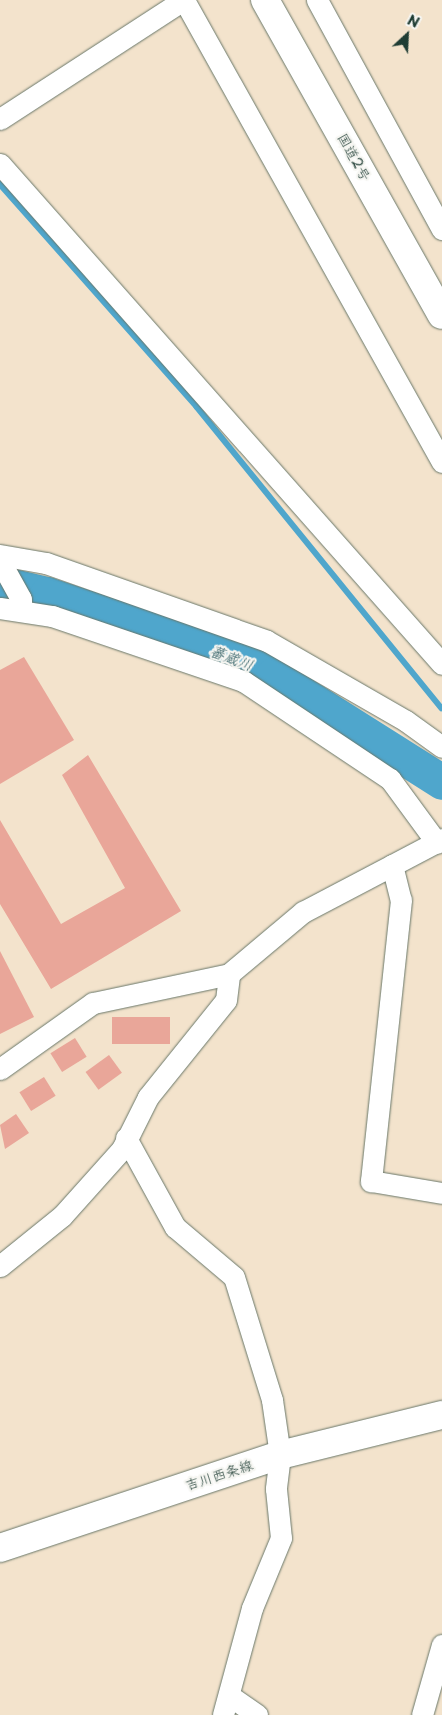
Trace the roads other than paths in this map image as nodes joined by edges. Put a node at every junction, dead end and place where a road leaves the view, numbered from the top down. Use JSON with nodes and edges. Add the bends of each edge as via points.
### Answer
{"nodes":[{"id":1,"x":183,"y":0,"type":"edge"},
{"id":2,"x":265,"y":0,"type":"edge"},
{"id":3,"x":317,"y":0,"type":"edge"},
{"id":4,"x":0,"y":119,"type":"edge"},
{"id":5,"x":0,"y":164,"type":"edge"},
{"id":6,"x":442,"y":228,"type":"edge"},
{"id":7,"x":442,"y":315,"type":"edge"},
{"id":8,"x":442,"y":462,"type":"edge"},
{"id":9,"x":0,"y":555,"type":"edge"},
{"id":10,"x":0,"y":561,"type":"edge"},
{"id":11,"x":14,"y":605,"type":"edge"},
{"id":12,"x":442,"y":664,"type":"edge"},
{"id":13,"x":442,"y":747,"type":"edge"},
{"id":14,"x":439,"y":841,"type":"edge"},
{"id":15,"x":392,"y":865,"type":"junction"},
{"id":16,"x":229,"y":974,"type":"junction"},
{"id":17,"x":0,"y":1069,"type":"edge"},
{"id":18,"x":126,"y":1138,"type":"junction"},
{"id":19,"x":442,"y":1193,"type":"edge"},
{"id":20,"x":0,"y":1266,"type":"edge"},
{"id":21,"x":442,"y":1415,"type":"edge"},
{"id":22,"x":280,"y":1455,"type":"junction"},
{"id":23,"x":0,"y":1548,"type":"edge"},
{"id":24,"x":442,"y":1645,"type":"edge"},
{"id":25,"x":226,"y":1706,"type":"edge"},
{"id":26,"x":257,"y":1715,"type":"edge"},
{"id":27,"x":422,"y":1715,"type":"edge"}],
"edges":[{"from":1,"to":4,"type":"street"},
{"from":1,"to":8,"type":"street"},
{"from":2,"to":7,"type":"main road","name":"国道2号"},
{"from":3,"to":6,"type":"street"},
{"from":5,"to":12,"type":"street"},
{"from":9,"to":13,"type":"street","via":[[46,564],[267,641],[406,721]]},
{"from":10,"to":11,"type":"street"},
{"from":11,"to":14,"type":"street","via":[[243,681],[390,779]]},
{"from":14,"to":15,"type":"street"},
{"from":15,"to":16,"type":"street","via":[[303,912]]},
{"from":15,"to":19,"type":"street","via":[[401,900],[371,1181]]},
{"from":16,"to":17,"type":"street","via":[[93,1003]]},
{"from":16,"to":18,"type":"street","via":[[226,1000],[148,1097]]},
{"from":18,"to":20,"type":"street","via":[[122,1150],[62,1216]]},
{"from":18,"to":22,"type":"street","via":[[174,1227],[234,1277],[272,1400]]},
{"from":21,"to":22,"type":"main road","name":"吉川西条線"},
{"from":22,"to":23,"type":"main road","name":"吉川西条線"},
{"from":22,"to":25,"type":"street","via":[[276,1489],[282,1538],[252,1608]]},
{"from":24,"to":27,"type":"street"},
{"from":25,"to":26,"type":"street"}]}
